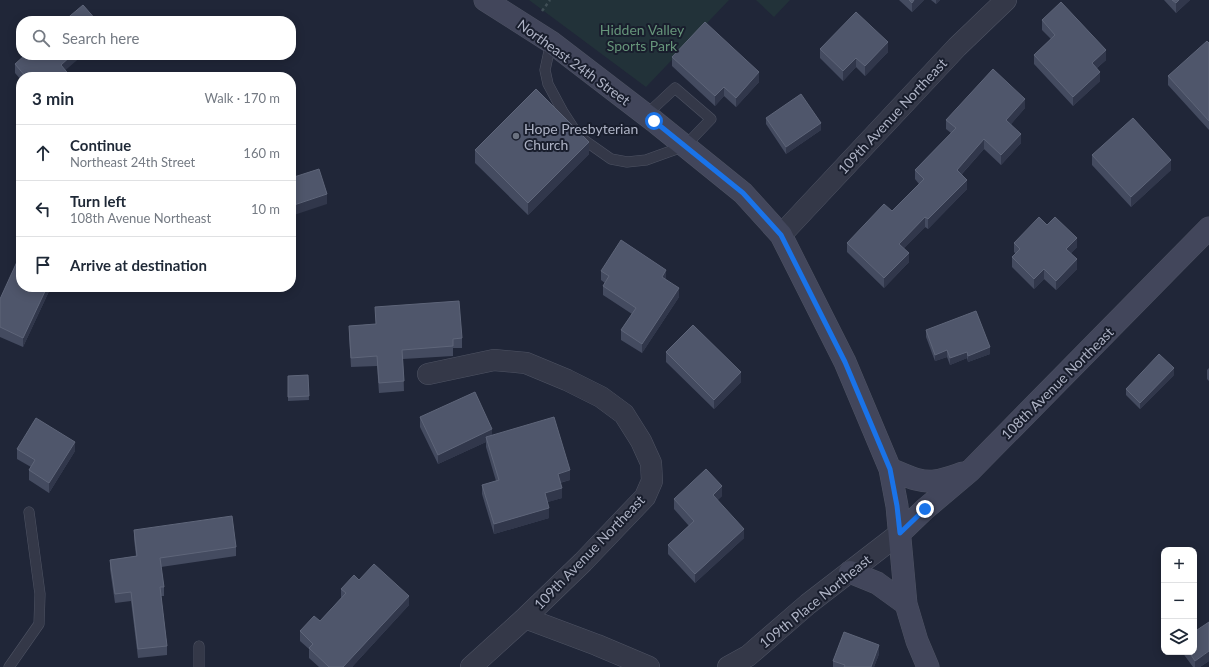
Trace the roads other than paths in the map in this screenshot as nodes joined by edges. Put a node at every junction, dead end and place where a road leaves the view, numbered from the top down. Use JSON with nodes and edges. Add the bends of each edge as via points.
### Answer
{"nodes":[{"id":1,"x":485,"y":0,"type":"edge"},
{"id":2,"x":1006,"y":0,"type":"edge"},
{"id":3,"x":551,"y":42,"type":"junction"},
{"id":4,"x":646,"y":115,"type":"junction"},
{"id":5,"x":685,"y":146,"type":"junction"},
{"id":6,"x":1209,"y":228,"type":"edge"},
{"id":7,"x":781,"y":235,"type":"junction"},
{"id":8,"x":428,"y":374,"type":"dead end"},
{"id":9,"x":890,"y":469,"type":"junction"},
{"id":10,"x":970,"y":471,"type":"junction"},
{"id":11,"x":29,"y":512,"type":"dead end"},
{"id":12,"x":900,"y":533,"type":"junction"},
{"id":13,"x":850,"y":572,"type":"junction"},
{"id":14,"x":906,"y":604,"type":"junction"},
{"id":15,"x":525,"y":618,"type":"junction"},
{"id":16,"x":199,"y":646,"type":"dead end"},
{"id":17,"x":10,"y":667,"type":"edge"},
{"id":18,"x":199,"y":667,"type":"edge"},
{"id":19,"x":471,"y":667,"type":"edge"},
{"id":20,"x":649,"y":667,"type":"edge"},
{"id":21,"x":728,"y":667,"type":"edge"},
{"id":22,"x":928,"y":667,"type":"edge"}],
"edges":[{"from":1,"to":3,"type":"main road","name":"Northeast 24th Street"},
{"from":2,"to":7,"type":"street","name":"109th Avenue Northeast","via":[[957,47]]},
{"from":3,"to":4,"type":"main road","name":"Northeast 24th Street"},
{"from":3,"to":5,"type":"lane","via":[[545,70],[548,84],[563,112],[584,140],[611,159],[627,162],[646,160]]},
{"from":4,"to":5,"type":"main road","name":"Northeast 24th Street"},
{"from":4,"to":5,"type":"lane","via":[[675,88],[711,120]]},
{"from":5,"to":7,"type":"main road","name":"Northeast 24th Street","via":[[743,193]]},
{"from":6,"to":10,"type":"main road","name":"108th Avenue Northeast"},
{"from":7,"to":9,"type":"main road","name":"Northeast 24th Street","via":[[845,362]]},
{"from":8,"to":15,"type":"street","name":"109th Avenue Northeast","via":[[494,360],[526,363],[602,397],[624,414],[651,463],[652,481],[645,497]]},
{"from":9,"to":10,"type":"main road","via":[[926,481],[937,481]]},
{"from":9,"to":12,"type":"main road","name":"Northeast 24th Street"},
{"from":10,"to":12,"type":"main road","name":"108th Avenue Northeast"},
{"from":11,"to":17,"type":"lane","via":[[40,594],[39,624]]},
{"from":12,"to":13,"type":"street","name":"109th Place Northeast"},
{"from":12,"to":14,"type":"main road","name":"Northeast 24th Street"},
{"from":13,"to":14,"type":"main road","via":[[877,583]]},
{"from":13,"to":21,"type":"street","name":"109th Place Northeast","via":[[748,656]]},
{"from":14,"to":22,"type":"main road","name":"Northeast 24th Street"},
{"from":15,"to":19,"type":"street"},
{"from":15,"to":20,"type":"street"},
{"from":16,"to":18,"type":"lane"}]}
